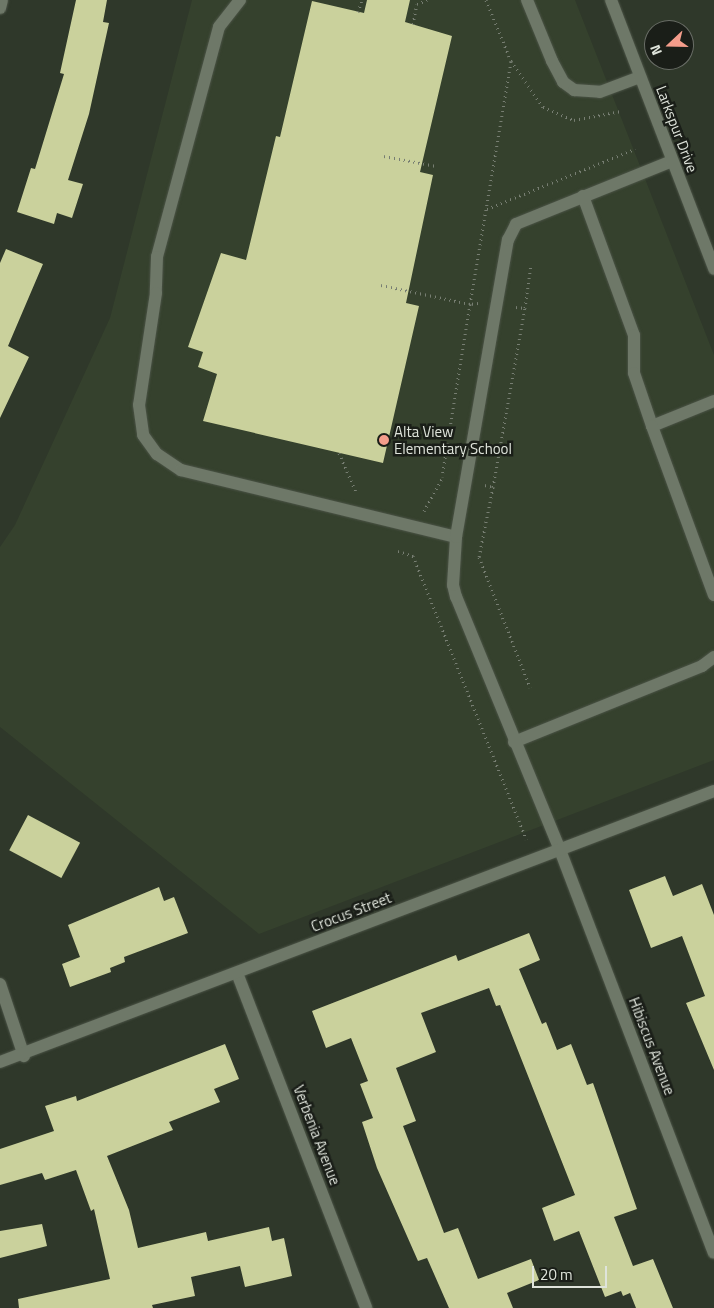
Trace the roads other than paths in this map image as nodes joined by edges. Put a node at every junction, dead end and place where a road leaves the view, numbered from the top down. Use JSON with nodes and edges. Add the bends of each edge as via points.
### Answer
{"nodes":[{"id":1,"x":2,"y":0,"type":"edge"},
{"id":2,"x":240,"y":0,"type":"edge"},
{"id":3,"x":527,"y":0,"type":"edge"},
{"id":4,"x":611,"y":0,"type":"edge"},
{"id":5,"x":0,"y":8,"type":"edge"},
{"id":6,"x":640,"y":77,"type":"junction"},
{"id":7,"x":672,"y":161,"type":"junction"},
{"id":8,"x":583,"y":196,"type":"junction"},
{"id":9,"x":714,"y":269,"type":"edge"},
{"id":10,"x":714,"y":401,"type":"edge"},
{"id":11,"x":652,"y":426,"type":"junction"},
{"id":12,"x":456,"y":537,"type":"junction"},
{"id":13,"x":714,"y":595,"type":"edge"},
{"id":14,"x":714,"y":657,"type":"edge"},
{"id":15,"x":514,"y":742,"type":"junction"},
{"id":16,"x":714,"y":791,"type":"edge"},
{"id":17,"x":560,"y":850,"type":"junction"},
{"id":18,"x":237,"y":973,"type":"junction"},
{"id":19,"x":0,"y":984,"type":"edge"},
{"id":20,"x":24,"y":1056,"type":"junction"},
{"id":21,"x":0,"y":1062,"type":"edge"},
{"id":22,"x":714,"y":1253,"type":"edge"},
{"id":23,"x":366,"y":1308,"type":"edge"}],
"edges":[{"from":1,"to":5,"type":"street"},
{"from":2,"to":12,"type":"street","via":[[219,27],[157,257],[156,293],[139,405],[143,435],[157,454],[181,470]]},
{"from":3,"to":6,"type":"street","via":[[552,61],[563,82],[574,90],[600,92]]},
{"from":4,"to":6,"type":"street","name":"Larkspur Drive"},
{"from":6,"to":7,"type":"street","name":"Larkspur Drive"},
{"from":7,"to":8,"type":"street","name":"Hibiscus Avenue"},
{"from":7,"to":9,"type":"street","name":"Larkspur Drive"},
{"from":8,"to":11,"type":"street","via":[[634,335],[634,373]]},
{"from":8,"to":12,"type":"street","name":"Hibiscus Avenue","via":[[516,224],[508,240]]},
{"from":10,"to":11,"type":"street"},
{"from":11,"to":13,"type":"street"},
{"from":12,"to":15,"type":"street","name":"Hibiscus Avenue","via":[[452,585]]},
{"from":14,"to":15,"type":"street","via":[[702,666]]},
{"from":15,"to":17,"type":"street","name":"Hibiscus Avenue"},
{"from":16,"to":17,"type":"street","name":"Crocus Street"},
{"from":17,"to":18,"type":"street","name":"Crocus Street"},
{"from":17,"to":22,"type":"street","name":"Hibiscus Avenue"},
{"from":18,"to":20,"type":"street","name":"Crocus Street"},
{"from":18,"to":23,"type":"street","name":"Verbenia Avenue"},
{"from":19,"to":20,"type":"street"},
{"from":20,"to":21,"type":"street","name":"Crocus Street"}]}
